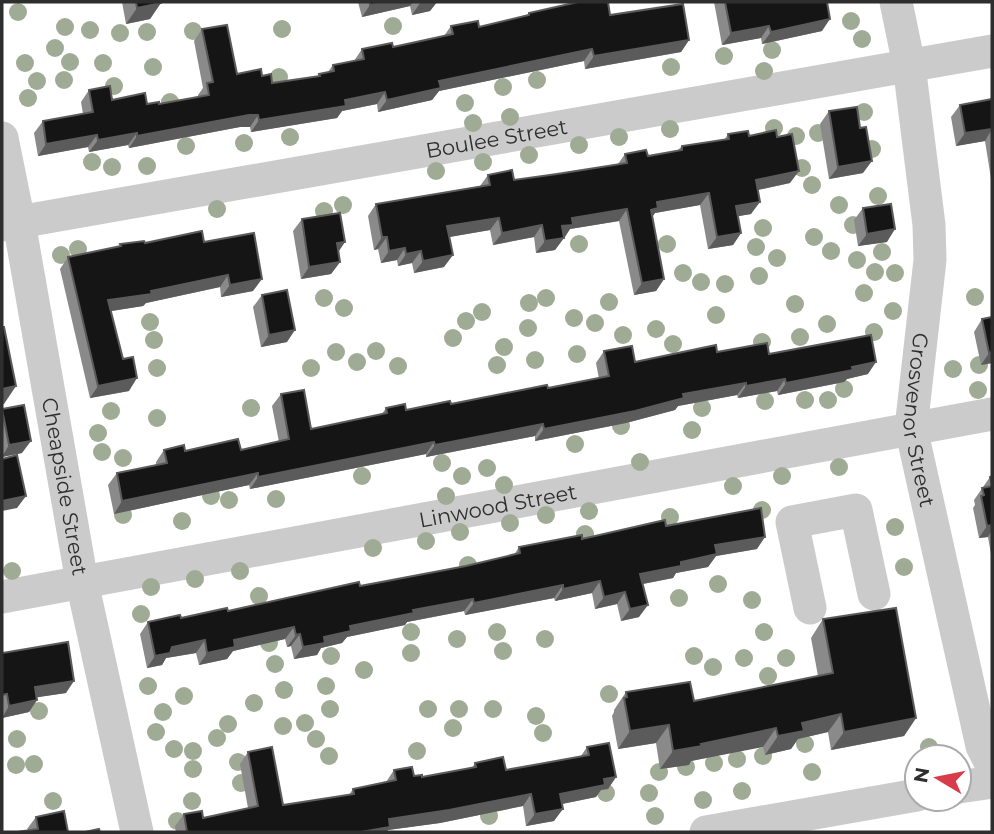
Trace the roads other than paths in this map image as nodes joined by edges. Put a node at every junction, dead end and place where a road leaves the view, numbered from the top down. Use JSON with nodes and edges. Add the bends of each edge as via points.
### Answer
{"nodes":[{"id":1,"x":896,"y":2,"type":"edge"},
{"id":2,"x":992,"y":51,"type":"edge"},
{"id":3,"x":909,"y":65,"type":"junction"},
{"id":4,"x":2,"y":138,"type":"edge"},
{"id":5,"x":10,"y":223,"type":"edge"},
{"id":6,"x":992,"y":414,"type":"edge"},
{"id":7,"x":911,"y":428,"type":"junction"},
{"id":8,"x":82,"y":582,"type":"junction"},
{"id":9,"x":874,"y":594,"type":"dead end"},
{"id":10,"x":2,"y":597,"type":"edge"},
{"id":11,"x":810,"y":608,"type":"dead end"},
{"id":12,"x":992,"y":766,"type":"edge"},
{"id":13,"x":992,"y":782,"type":"edge"},
{"id":14,"x":973,"y":785,"type":"edge"},
{"id":15,"x":903,"y":797,"type":"edge"},
{"id":16,"x":137,"y":832,"type":"edge"},
{"id":17,"x":706,"y":832,"type":"edge"}],
"edges":[{"from":1,"to":3,"type":"street","name":"Grosvenor Street"},
{"from":2,"to":3,"type":"street","name":"Boulee Street"},
{"from":3,"to":5,"type":"street","name":"Boulee Street"},
{"from":3,"to":7,"type":"street","name":"Grosvenor Street","via":[[930,249]]},
{"from":4,"to":5,"type":"street","name":"Cheapside Street"},
{"from":5,"to":8,"type":"street","name":"Cheapside Street"},
{"from":6,"to":7,"type":"street","name":"Linwood Street"},
{"from":7,"to":8,"type":"street","name":"Linwood Street"},
{"from":7,"to":12,"type":"street","name":"Grosvenor Street","via":[[982,746]]},
{"from":8,"to":10,"type":"street","name":"Linwood Street"},
{"from":8,"to":16,"type":"street","name":"Cheapside Street"},
{"from":9,"to":11,"type":"street","via":[[856,510],[818,517],[792,523]]},
{"from":13,"to":14,"type":"street"},
{"from":15,"to":17,"type":"street"}]}
